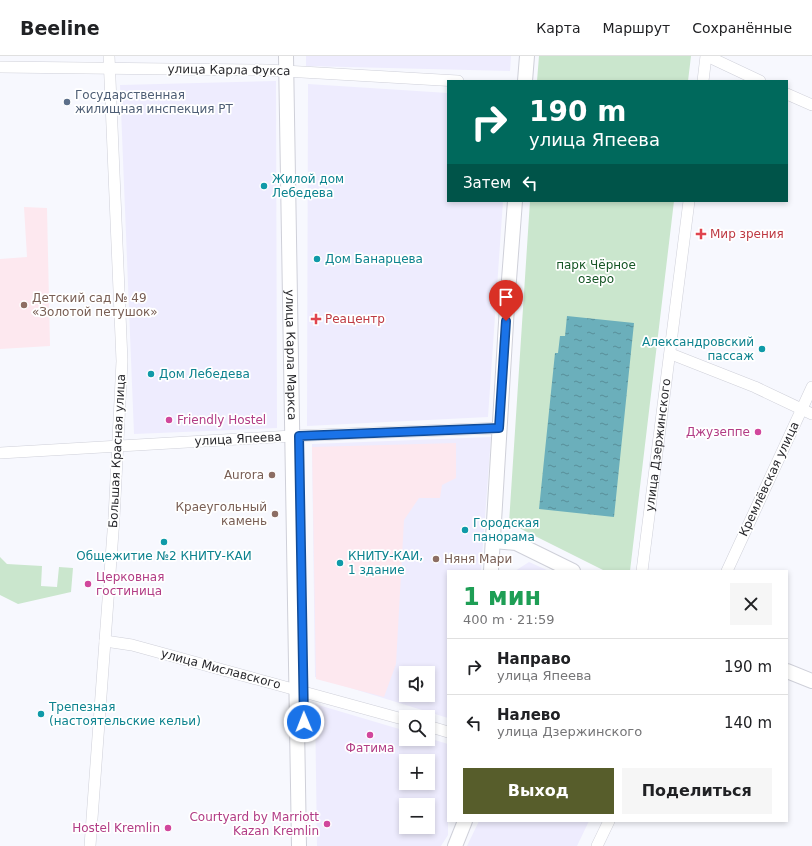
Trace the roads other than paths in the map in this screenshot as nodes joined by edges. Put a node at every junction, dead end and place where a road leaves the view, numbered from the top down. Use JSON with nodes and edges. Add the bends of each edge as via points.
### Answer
{"nodes":[{"id":1,"x":109,"y":56,"type":"edge"},
{"id":2,"x":286,"y":56,"type":"edge"},
{"id":3,"x":295,"y":56,"type":"edge"},
{"id":4,"x":527,"y":56,"type":"edge"},
{"id":5,"x":707,"y":56,"type":"edge"},
{"id":6,"x":0,"y":67,"type":"edge"},
{"id":7,"x":110,"y":69,"type":"junction"},
{"id":8,"x":291,"y":71,"type":"junction"},
{"id":9,"x":447,"y":80,"type":"edge"},
{"id":10,"x":525,"y":80,"type":"edge"},
{"id":11,"x":704,"y":80,"type":"edge"},
{"id":12,"x":758,"y":80,"type":"edge"},
{"id":13,"x":788,"y":94,"type":"edge"},
{"id":14,"x":812,"y":105,"type":"edge"},
{"id":15,"x":515,"y":202,"type":"edge"},
{"id":16,"x":689,"y":202,"type":"edge"},
{"id":17,"x":671,"y":354,"type":"junction"},
{"id":18,"x":812,"y":387,"type":"edge"},
{"id":19,"x":801,"y":408,"type":"junction"},
{"id":20,"x":812,"y":414,"type":"edge"},
{"id":21,"x":499,"y":428,"type":"junction"},
{"id":22,"x":295,"y":436,"type":"junction"},
{"id":23,"x":118,"y":446,"type":"junction"},
{"id":24,"x":0,"y":453,"type":"edge"},
{"id":25,"x":493,"y":541,"type":"junction"},
{"id":26,"x":491,"y":570,"type":"edge"},
{"id":27,"x":571,"y":570,"type":"edge"},
{"id":28,"x":642,"y":570,"type":"edge"},
{"id":29,"x":727,"y":570,"type":"edge"},
{"id":30,"x":105,"y":641,"type":"junction"},
{"id":31,"x":788,"y":671,"type":"edge"},
{"id":32,"x":812,"y":681,"type":"edge"},
{"id":33,"x":300,"y":691,"type":"junction"},
{"id":34,"x":399,"y":718,"type":"edge"},
{"id":35,"x":435,"y":728,"type":"edge"},
{"id":36,"x":447,"y":732,"type":"edge"},
{"id":37,"x":465,"y":822,"type":"edge"},
{"id":38,"x":609,"y":822,"type":"edge"},
{"id":39,"x":90,"y":846,"type":"edge"},
{"id":40,"x":299,"y":846,"type":"edge"},
{"id":41,"x":305,"y":846,"type":"edge"},
{"id":42,"x":455,"y":846,"type":"edge"},
{"id":43,"x":597,"y":846,"type":"edge"}],
"edges":[{"from":1,"to":7,"type":"street","name":"Большая Красная улица"},
{"from":2,"to":8,"type":"main road","name":"улица Карла Маркса"},
{"from":3,"to":8,"type":"main road","name":"улица Карла Маркса"},
{"from":4,"to":10,"type":"main road"},
{"from":5,"to":11,"type":"street"},
{"from":5,"to":12,"type":"street"},
{"from":6,"to":7,"type":"street","name":"улица Карла Фукса"},
{"from":7,"to":8,"type":"street","name":"улица Карла Фукса"},
{"from":7,"to":23,"type":"street","name":"Большая Красная улица","via":[[122,361]]},
{"from":8,"to":9,"type":"street","name":"улица Карла Фукса"},
{"from":8,"to":22,"type":"main road","name":"улица Карла Маркса"},
{"from":13,"to":14,"type":"street"},
{"from":15,"to":21,"type":"main road"},
{"from":16,"to":17,"type":"street","name":"улица Дзержинского"},
{"from":17,"to":19,"type":"street"},
{"from":17,"to":28,"type":"street","name":"улица Дзержинского"},
{"from":18,"to":19,"type":"street","name":"Кремлёвская улица"},
{"from":19,"to":20,"type":"street"},
{"from":19,"to":29,"type":"street","name":"Кремлёвская улица"},
{"from":21,"to":22,"type":"street","name":"улица Япеева"},
{"from":21,"to":25,"type":"main road"},
{"from":22,"to":23,"type":"street","name":"улица Япеева"},
{"from":22,"to":33,"type":"main road","name":"улица Карла Маркса"},
{"from":23,"to":24,"type":"street","name":"улица Япеева"},
{"from":23,"to":30,"type":"street","name":"Большая Красная улица"},
{"from":25,"to":26,"type":"main road"},
{"from":25,"to":27,"type":"main road","via":[[516,543]]},
{"from":30,"to":33,"type":"street","name":"улица Миславского","via":[[132,645]]},
{"from":30,"to":39,"type":"street","name":"Большая Красная улица"},
{"from":31,"to":32,"type":"main road"},
{"from":33,"to":34,"type":"street","name":"улица Миславского"},
{"from":33,"to":40,"type":"main road","name":"улица Карла Маркса"},
{"from":33,"to":41,"type":"main road","name":"улица Карла Маркса"},
{"from":35,"to":36,"type":"street"},
{"from":37,"to":42,"type":"main road"},
{"from":38,"to":43,"type":"street"}]}
